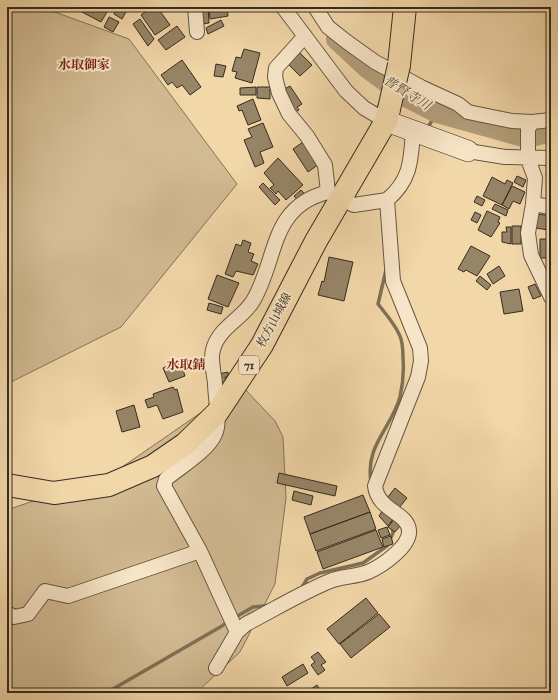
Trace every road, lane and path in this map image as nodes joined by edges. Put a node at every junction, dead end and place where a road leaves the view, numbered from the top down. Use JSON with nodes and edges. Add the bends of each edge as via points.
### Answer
{"nodes":[{"id":1,"x":195,"y":7,"type":"edge"},
{"id":2,"x":283,"y":7,"type":"edge"},
{"id":3,"x":315,"y":7,"type":"edge"},
{"id":4,"x":405,"y":7,"type":"edge"},
{"id":5,"x":197,"y":32,"type":"dead end"},
{"id":6,"x":305,"y":36,"type":"junction"},
{"id":7,"x":388,"y":115,"type":"junction"},
{"id":8,"x":551,"y":120,"type":"edge"},
{"id":9,"x":530,"y":126,"type":"junction"},
{"id":10,"x":413,"y":131,"type":"junction"},
{"id":11,"x":468,"y":151,"type":"joint"},
{"id":12,"x":528,"y":154,"type":"junction"},
{"id":13,"x":551,"y":158,"type":"edge"},
{"id":14,"x":334,"y":195,"type":"junction"},
{"id":15,"x":387,"y":200,"type":"junction"},
{"id":16,"x":533,"y":204,"type":"junction"},
{"id":17,"x":551,"y":207,"type":"edge"},
{"id":18,"x":551,"y":297,"type":"edge"},
{"id":19,"x":217,"y":413,"type":"junction"},
{"id":20,"x":7,"y":485,"type":"edge"},
{"id":21,"x":200,"y":551,"type":"junction"},
{"id":22,"x":7,"y":613,"type":"edge"},
{"id":23,"x":236,"y":632,"type":"junction"},
{"id":24,"x":216,"y":668,"type":"dead end"}],
"edges":[{"from":1,"to":5,"type":"street"},
{"from":2,"to":6,"type":"street"},
{"from":3,"to":9,"type":"street","via":[[328,27],[375,62],[458,104],[468,112]]},
{"from":4,"to":7,"type":"main road","name":"枚方山城線","number":"71","bridge":true,"via":[[399,65]]},
{"from":6,"to":7,"type":"street","via":[[346,91],[364,108]]},
{"from":6,"to":14,"type":"street","via":[[276,68],[275,77],[289,114],[307,136],[325,165]]},
{"from":7,"to":10,"type":"street"},
{"from":7,"to":14,"type":"main road","name":"枚方山城線","number":"71"},
{"from":8,"to":9,"type":"street"},
{"from":9,"to":12,"type":"street"},
{"from":10,"to":11,"type":"street"},
{"from":10,"to":15,"type":"street","via":[[410,168],[401,184]]},
{"from":11,"to":12,"type":"street","via":[[506,157]]},
{"from":12,"to":13,"type":"street"},
{"from":12,"to":16,"type":"street","via":[[535,178]]},
{"from":14,"to":15,"type":"street","via":[[354,204]]},
{"from":14,"to":19,"type":"main road","name":"枚方山城線","number":"71","via":[[316,241],[262,345]]},
{"from":14,"to":19,"type":"street","via":[[311,196],[286,219],[279,230],[253,301],[218,337],[212,351]]},
{"from":15,"to":23,"type":"street","via":[[393,280],[420,348],[421,361],[418,376],[375,486],[376,495],[381,502],[407,523],[408,538],[400,550],[368,572],[330,580],[246,624]]},
{"from":16,"to":17,"type":"street"},
{"from":16,"to":18,"type":"street","via":[[528,233],[531,256]]},
{"from":19,"to":20,"type":"main road","name":"枚方山城線","number":"71","via":[[185,444],[153,466],[109,485],[54,493]]},
{"from":19,"to":21,"type":"street","via":[[216,434],[207,447],[166,478],[164,486]]},
{"from":21,"to":22,"type":"street","via":[[68,596],[45,591],[28,614],[14,617]]},
{"from":21,"to":23,"type":"street"},
{"from":23,"to":24,"type":"street"}]}
